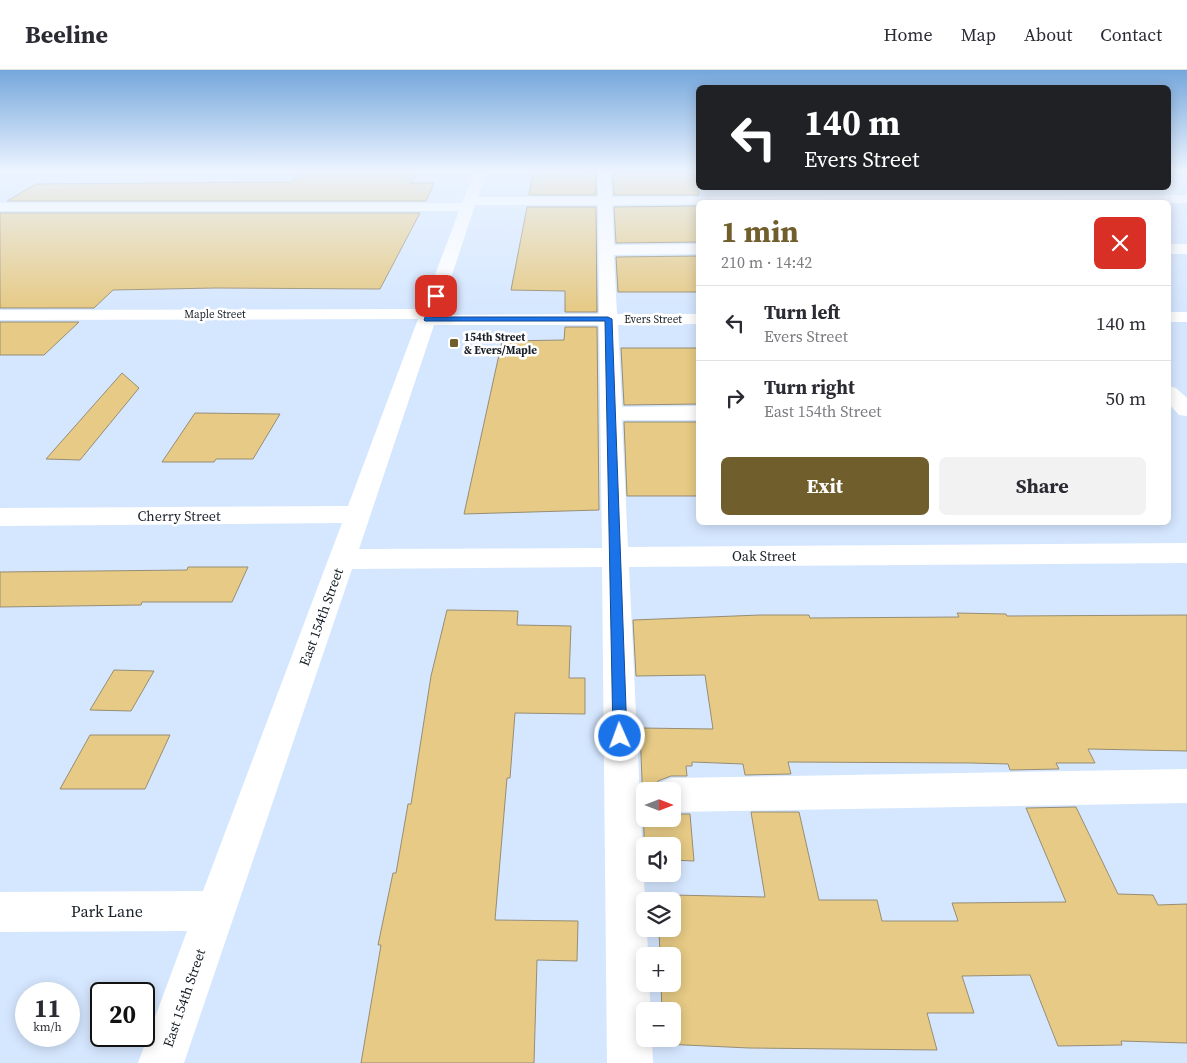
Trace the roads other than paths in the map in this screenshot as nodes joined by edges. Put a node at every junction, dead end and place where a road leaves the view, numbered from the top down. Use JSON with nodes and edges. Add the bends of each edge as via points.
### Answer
{"nodes":[{"id":1,"x":465,"y":216,"type":"edge"},
{"id":2,"x":605,"y":216,"type":"edge"},
{"id":3,"x":1171,"y":249,"type":"edge"},
{"id":4,"x":1187,"y":249,"type":"edge"},
{"id":5,"x":606,"y":250,"type":"junction"},
{"id":6,"x":696,"y":250,"type":"edge"},
{"id":7,"x":0,"y":315,"type":"edge"},
{"id":8,"x":429,"y":317,"type":"junction"},
{"id":9,"x":1171,"y":317,"type":"edge"},
{"id":10,"x":1187,"y":317,"type":"edge"},
{"id":11,"x":608,"y":319,"type":"junction"},
{"id":12,"x":696,"y":319,"type":"edge"},
{"id":13,"x":1171,"y":394,"type":"edge"},
{"id":14,"x":1171,"y":410,"type":"edge"},
{"id":15,"x":1187,"y":410,"type":"edge"},
{"id":16,"x":696,"y":413,"type":"edge"},
{"id":17,"x":611,"y":414,"type":"junction"},
{"id":18,"x":358,"y":514,"type":"junction"},
{"id":19,"x":0,"y":517,"type":"edge"},
{"id":20,"x":1187,"y":553,"type":"edge"},
{"id":21,"x":615,"y":557,"type":"junction"},
{"id":22,"x":342,"y":559,"type":"junction"},
{"id":23,"x":1187,"y":786,"type":"edge"},
{"id":24,"x":681,"y":795,"type":"edge"},
{"id":25,"x":633,"y":796,"type":"edge"},
{"id":26,"x":214,"y":911,"type":"junction"},
{"id":27,"x":0,"y":912,"type":"edge"},
{"id":28,"x":161,"y":1063,"type":"edge"},
{"id":29,"x":630,"y":1063,"type":"edge"}],
"edges":[{"from":1,"to":8,"type":"street","name":"East 154th Street"},
{"from":2,"to":5,"type":"street"},
{"from":3,"to":4,"type":"street"},
{"from":5,"to":6,"type":"street"},
{"from":5,"to":11,"type":"street"},
{"from":7,"to":8,"type":"street","name":"Maple Street"},
{"from":8,"to":11,"type":"street","name":"Evers Street"},
{"from":8,"to":18,"type":"street","name":"East 154th Street"},
{"from":9,"to":10,"type":"street"},
{"from":11,"to":12,"type":"street","name":"Evers Street"},
{"from":11,"to":17,"type":"street"},
{"from":13,"to":15,"type":"street"},
{"from":14,"to":15,"type":"street"},
{"from":16,"to":17,"type":"street"},
{"from":17,"to":21,"type":"street"},
{"from":18,"to":19,"type":"street","name":"Cherry Street"},
{"from":18,"to":22,"type":"street","name":"East 154th Street"},
{"from":20,"to":21,"type":"street","name":"Oak Street"},
{"from":21,"to":22,"type":"street","name":"Oak Street"},
{"from":21,"to":25,"type":"street"},
{"from":22,"to":26,"type":"street","name":"East 154th Street"},
{"from":23,"to":24,"type":"street"},
{"from":25,"to":29,"type":"street"},
{"from":26,"to":27,"type":"street","name":"Park Lane"},
{"from":26,"to":28,"type":"street","name":"East 154th Street"}]}
